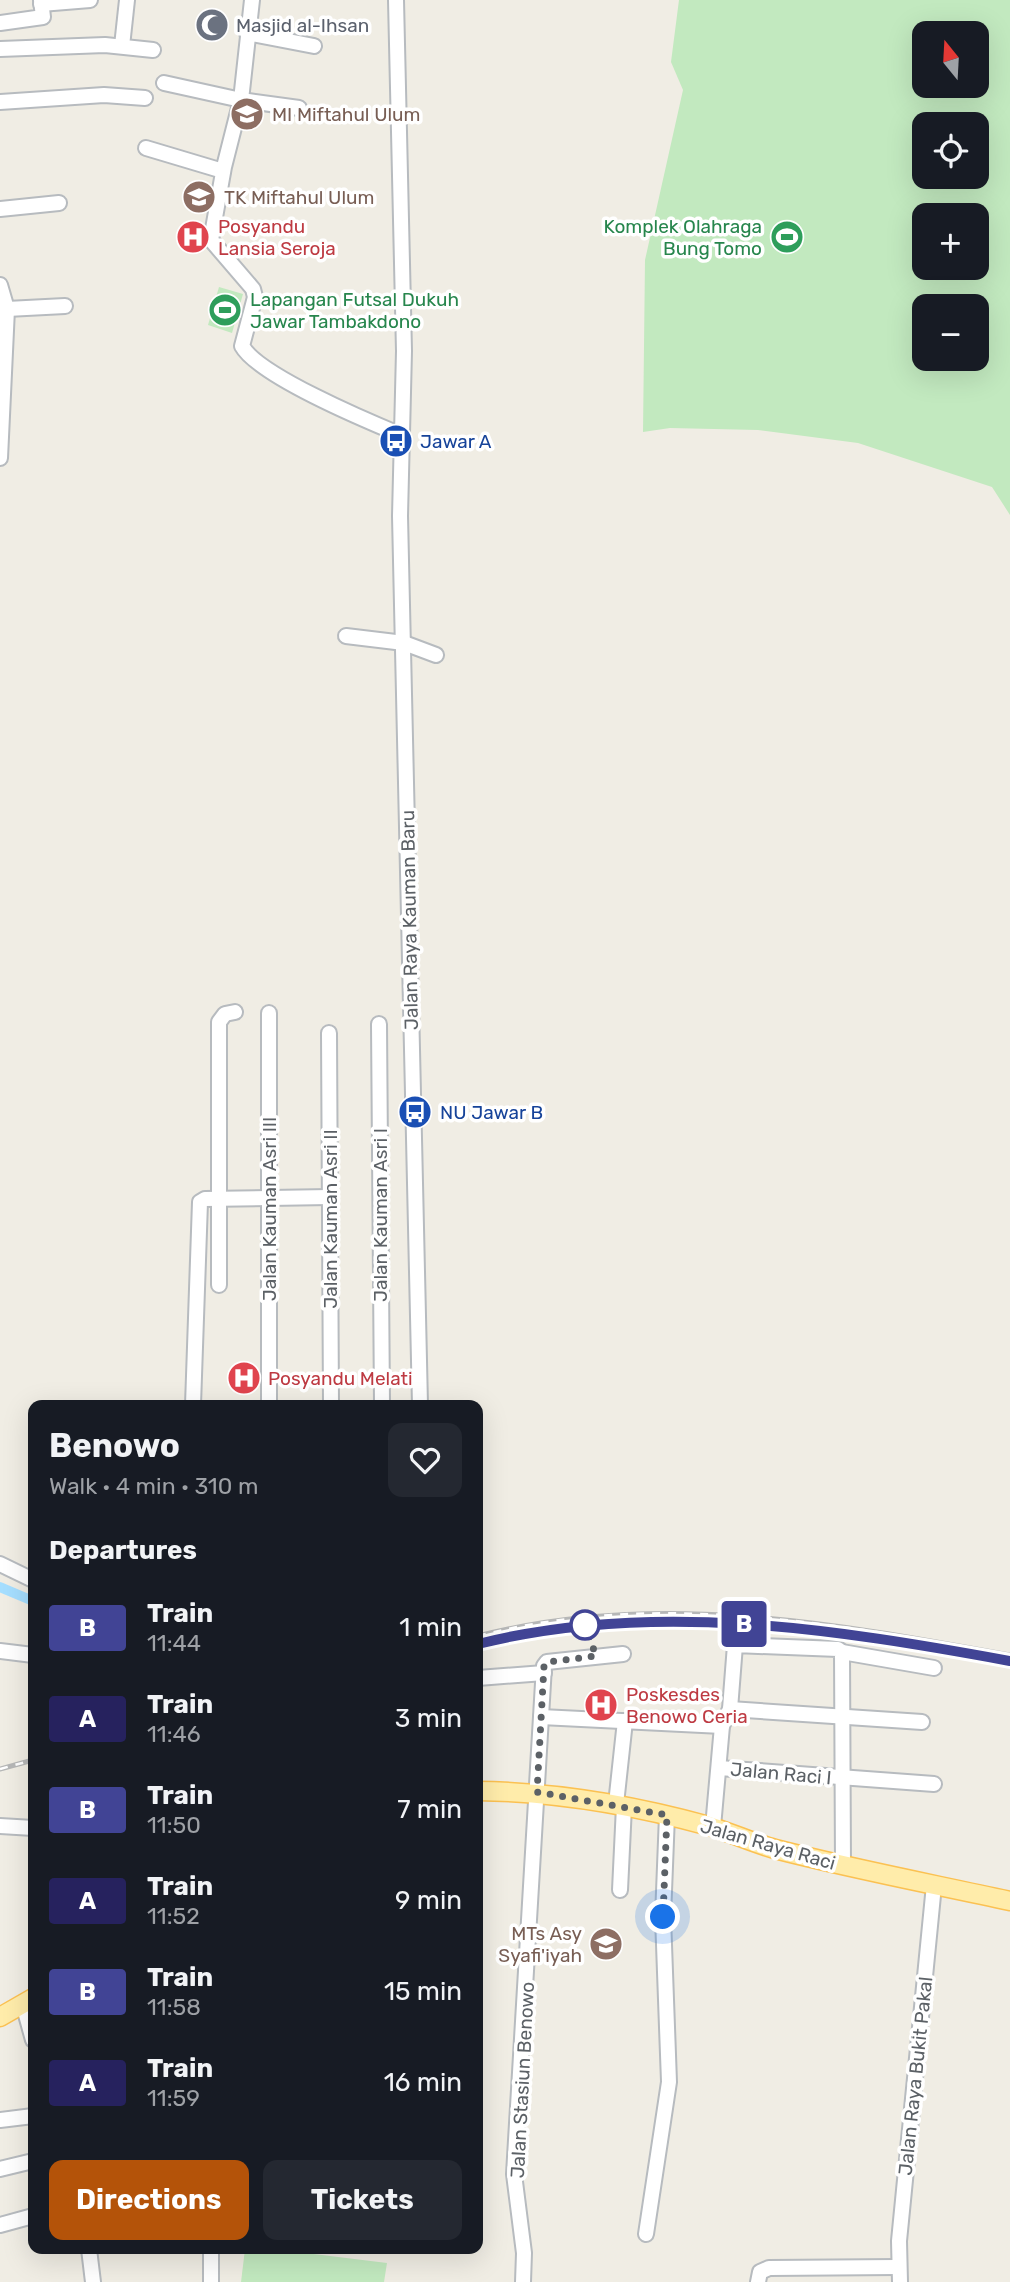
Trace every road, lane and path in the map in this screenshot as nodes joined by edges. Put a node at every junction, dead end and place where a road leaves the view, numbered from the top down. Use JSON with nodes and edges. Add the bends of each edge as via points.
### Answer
{"nodes":[{"id":1,"x":90,"y":0,"type":"edge"},
{"id":2,"x":127,"y":0,"type":"edge"},
{"id":3,"x":251,"y":0,"type":"edge"},
{"id":4,"x":396,"y":0,"type":"edge"},
{"id":5,"x":41,"y":2,"type":"edge"},
{"id":6,"x":0,"y":23,"type":"edge"},
{"id":7,"x":247,"y":33,"type":"junction"},
{"id":8,"x":122,"y":46,"type":"junction"},
{"id":9,"x":314,"y":46,"type":"dead end"},
{"id":10,"x":0,"y":49,"type":"edge"},
{"id":11,"x":153,"y":50,"type":"dead end"},
{"id":12,"x":164,"y":83,"type":"dead end"},
{"id":13,"x":145,"y":98,"type":"dead end"},
{"id":14,"x":241,"y":100,"type":"junction"},
{"id":15,"x":0,"y":102,"type":"edge"},
{"id":16,"x":299,"y":108,"type":"dead end"},
{"id":17,"x":146,"y":148,"type":"dead end"},
{"id":18,"x":223,"y":171,"type":"junction"},
{"id":19,"x":59,"y":203,"type":"dead end"},
{"id":20,"x":0,"y":209,"type":"edge"},
{"id":21,"x":0,"y":285,"type":"edge"},
{"id":22,"x":65,"y":306,"type":"dead end"},
{"id":23,"x":7,"y":309,"type":"junction"},
{"id":24,"x":401,"y":435,"type":"junction"},
{"id":25,"x":0,"y":458,"type":"edge"},
{"id":26,"x":346,"y":636,"type":"dead end"},
{"id":27,"x":404,"y":643,"type":"junction"},
{"id":28,"x":436,"y":655,"type":"dead end"},
{"id":29,"x":235,"y":1012,"type":"dead end"},
{"id":30,"x":269,"y":1013,"type":"dead end"},
{"id":31,"x":379,"y":1024,"type":"dead end"},
{"id":32,"x":329,"y":1032,"type":"dead end"},
{"id":33,"x":330,"y":1197,"type":"junction"},
{"id":34,"x":212,"y":1199,"type":"junction"},
{"id":35,"x":271,"y":1199,"type":"junction"},
{"id":36,"x":219,"y":1285,"type":"dead end"},
{"id":37,"x":193,"y":1400,"type":"edge"},
{"id":38,"x":270,"y":1400,"type":"edge"},
{"id":39,"x":331,"y":1400,"type":"edge"},
{"id":40,"x":382,"y":1400,"type":"edge"},
{"id":41,"x":420,"y":1400,"type":"edge"},
{"id":42,"x":1,"y":1570,"type":"edge"},
{"id":43,"x":28,"y":1578,"type":"edge"},
{"id":44,"x":0,"y":1651,"type":"edge"},
{"id":45,"x":842,"y":1652,"type":"junction"},
{"id":46,"x":28,"y":1654,"type":"edge"},
{"id":47,"x":624,"y":1654,"type":"dead end"},
{"id":48,"x":934,"y":1668,"type":"dead end"},
{"id":49,"x":544,"y":1673,"type":"junction"},
{"id":50,"x":483,"y":1678,"type":"edge"},
{"id":51,"x":730,"y":1709,"type":"junction"},
{"id":52,"x":541,"y":1717,"type":"junction"},
{"id":53,"x":842,"y":1717,"type":"junction"},
{"id":54,"x":625,"y":1721,"type":"junction"},
{"id":55,"x":922,"y":1722,"type":"dead end"},
{"id":56,"x":722,"y":1726,"type":"junction"},
{"id":57,"x":719,"y":1768,"type":"junction"},
{"id":58,"x":843,"y":1778,"type":"junction"},
{"id":59,"x":934,"y":1784,"type":"dead end"},
{"id":60,"x":483,"y":1791,"type":"edge"},
{"id":61,"x":537,"y":1792,"type":"junction"},
{"id":62,"x":620,"y":1805,"type":"junction"},
{"id":63,"x":667,"y":1815,"type":"junction"},
{"id":64,"x":0,"y":1826,"type":"edge"},
{"id":65,"x":28,"y":1828,"type":"edge"},
{"id":66,"x":713,"y":1828,"type":"junction"},
{"id":67,"x":843,"y":1866,"type":"junction"},
{"id":68,"x":934,"y":1885,"type":"junction"},
{"id":69,"x":620,"y":1890,"type":"dead end"},
{"id":70,"x":1010,"y":1901,"type":"edge"},
{"id":71,"x":28,"y":2001,"type":"edge"},
{"id":72,"x":0,"y":2017,"type":"edge"},
{"id":73,"x":28,"y":2117,"type":"edge"},
{"id":74,"x":0,"y":2120,"type":"edge"},
{"id":75,"x":28,"y":2162,"type":"edge"},
{"id":76,"x":0,"y":2169,"type":"edge"},
{"id":77,"x":28,"y":2217,"type":"edge"},
{"id":78,"x":0,"y":2225,"type":"edge"},
{"id":79,"x":646,"y":2234,"type":"dead end"},
{"id":80,"x":90,"y":2254,"type":"edge"},
{"id":81,"x":211,"y":2254,"type":"edge"},
{"id":82,"x":899,"y":2275,"type":"edge"},
{"id":83,"x":93,"y":2282,"type":"edge"},
{"id":84,"x":211,"y":2282,"type":"edge"},
{"id":85,"x":523,"y":2282,"type":"edge"},
{"id":86,"x":758,"y":2282,"type":"edge"}],
"edges":[{"from":1,"to":5,"type":"street"},
{"from":2,"to":8,"type":"street"},
{"from":3,"to":7,"type":"street"},
{"from":4,"to":24,"type":"street","name":"Jalan Raya Kauman Baru","via":[[404,351]]},
{"from":5,"to":6,"type":"street","via":[[43,17]]},
{"from":7,"to":9,"type":"street"},
{"from":7,"to":14,"type":"street"},
{"from":8,"to":10,"type":"street"},
{"from":8,"to":11,"type":"street"},
{"from":12,"to":14,"type":"street"},
{"from":13,"to":15,"type":"street","via":[[104,95]]},
{"from":14,"to":16,"type":"street"},
{"from":14,"to":18,"type":"street"},
{"from":17,"to":18,"type":"street"},
{"from":18,"to":24,"type":"street","via":[[211,242],[253,289],[255,297],[241,340],[246,353],[349,413]]},
{"from":19,"to":20,"type":"street"},
{"from":21,"to":23,"type":"street"},
{"from":22,"to":23,"type":"street"},
{"from":23,"to":25,"type":"street"},
{"from":24,"to":27,"type":"street","name":"Jalan Raya Kauman Baru"},
{"from":26,"to":27,"type":"street"},
{"from":27,"to":28,"type":"street"},
{"from":27,"to":41,"type":"street","name":"Jalan Raya Kauman Baru"},
{"from":29,"to":34,"type":"street","via":[[225,1014],[219,1022]]},
{"from":30,"to":35,"type":"street","name":"Jalan Kauman Asri III"},
{"from":31,"to":40,"type":"street","name":"Jalan Kauman Asri I"},
{"from":32,"to":33,"type":"street","name":"Jalan Kauman Asri II"},
{"from":33,"to":35,"type":"street"},
{"from":33,"to":39,"type":"street","name":"Jalan Kauman Asri II"},
{"from":34,"to":35,"type":"street"},
{"from":34,"to":36,"type":"street"},
{"from":34,"to":37,"type":"street","via":[[201,1202]]},
{"from":35,"to":38,"type":"street","name":"Jalan Kauman Asri III"},
{"from":42,"to":43,"type":"street"},
{"from":44,"to":46,"type":"street"},
{"from":45,"to":48,"type":"street"},
{"from":45,"to":51,"type":"street","name":"Jalan Raci I","via":[[736,1644]]},
{"from":45,"to":53,"type":"street","name":"Jalan Raci I"},
{"from":47,"to":49,"type":"street","via":[[547,1662]]},
{"from":49,"to":50,"type":"street"},
{"from":49,"to":52,"type":"street","name":"Jalan Stasiun Benowo"},
{"from":51,"to":53,"type":"street"},
{"from":51,"to":56,"type":"street","name":"Jalan Raci I"},
{"from":52,"to":54,"type":"street"},
{"from":52,"to":61,"type":"street","name":"Jalan Stasiun Benowo"},
{"from":53,"to":55,"type":"street"},
{"from":53,"to":58,"type":"street","name":"Jalan Raci I"},
{"from":54,"to":56,"type":"street"},
{"from":54,"to":62,"type":"street"},
{"from":56,"to":57,"type":"street","name":"Jalan Raci I"},
{"from":57,"to":58,"type":"street","name":"Jalan Raci I"},
{"from":57,"to":66,"type":"street","name":"Jalan Raci I"},
{"from":58,"to":59,"type":"street","name":"Jalan Raci I"},
{"from":58,"to":67,"type":"street","name":"Jalan Raci I"},
{"from":60,"to":61,"type":"main road","name":"Jalan Raya Raci"},
{"from":61,"to":62,"type":"main road","name":"Jalan Raya Raci"},
{"from":61,"to":85,"type":"street","name":"Jalan Stasiun Benowo","via":[[514,2174]]},
{"from":62,"to":63,"type":"main road","name":"Jalan Raya Raci"},
{"from":62,"to":69,"type":"street"},
{"from":63,"to":66,"type":"main road","name":"Jalan Raya Raci"},
{"from":63,"to":79,"type":"street","via":[[663,1930],[668,2082]]},
{"from":64,"to":65,"type":"street"},
{"from":66,"to":67,"type":"main road","name":"Jalan Raya Raci"},
{"from":67,"to":68,"type":"main road","name":"Jalan Raya Raci"},
{"from":68,"to":70,"type":"main road","name":"Jalan Raya Raci"},
{"from":68,"to":82,"type":"street","name":"Jalan Raya Bukit Pakal"},
{"from":71,"to":72,"type":"main road"},
{"from":73,"to":74,"type":"street"},
{"from":75,"to":76,"type":"street"},
{"from":77,"to":78,"type":"street"},
{"from":80,"to":83,"type":"street"},
{"from":81,"to":84,"type":"street"},
{"from":82,"to":86,"type":"street","name":"Jalan Raya Bukit Pakal","via":[[769,2268],[760,2272]]}]}
